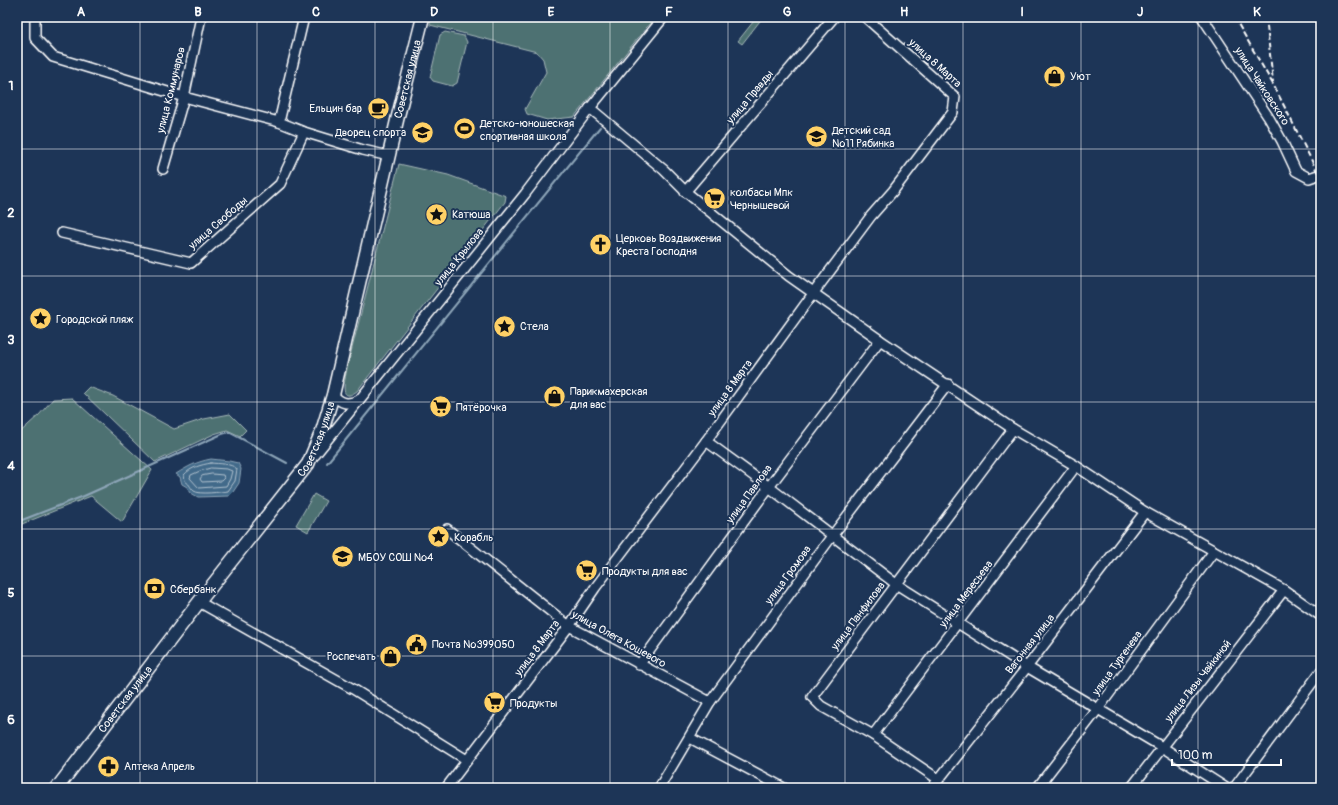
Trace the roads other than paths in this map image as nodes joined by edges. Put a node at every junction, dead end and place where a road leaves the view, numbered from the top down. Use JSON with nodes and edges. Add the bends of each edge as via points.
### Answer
{"nodes":[{"id":1,"x":35,"y":17,"type":"edge"},
{"id":2,"x":201,"y":17,"type":"edge"},
{"id":3,"x":304,"y":17,"type":"edge"},
{"id":4,"x":422,"y":17,"type":"edge"},
{"id":5,"x":664,"y":17,"type":"edge"},
{"id":6,"x":834,"y":17,"type":"edge"},
{"id":7,"x":865,"y":17,"type":"edge"},
{"id":8,"x":1202,"y":17,"type":"edge"},
{"id":9,"x":184,"y":97,"type":"junction"},
{"id":10,"x":590,"y":108,"type":"junction"},
{"id":11,"x":279,"y":122,"type":"junction"},
{"id":12,"x":304,"y":132,"type":"junction"},
{"id":13,"x":389,"y":156,"type":"junction"},
{"id":14,"x":164,"y":169,"type":"dead end"},
{"id":15,"x":1321,"y":174,"type":"edge"},
{"id":16,"x":685,"y":192,"type":"junction"},
{"id":17,"x":62,"y":233,"type":"dead end"},
{"id":18,"x":813,"y":293,"type":"junction"},
{"id":19,"x":880,"y":340,"type":"junction"},
{"id":20,"x":948,"y":384,"type":"junction"},
{"id":21,"x":333,"y":395,"type":"junction"},
{"id":22,"x":360,"y":399,"type":"junction"},
{"id":23,"x":1014,"y":429,"type":"junction"},
{"id":24,"x":706,"y":441,"type":"junction"},
{"id":25,"x":308,"y":464,"type":"junction"},
{"id":26,"x":1076,"y":466,"type":"junction"},
{"id":27,"x":769,"y":487,"type":"junction"},
{"id":28,"x":1145,"y":512,"type":"junction"},
{"id":29,"x":447,"y":529,"type":"dead end"},
{"id":30,"x":832,"y":536,"type":"junction"},
{"id":31,"x":1214,"y":551,"type":"junction"},
{"id":32,"x":896,"y":584,"type":"junction"},
{"id":33,"x":1284,"y":590,"type":"junction"},
{"id":34,"x":199,"y":602,"type":"junction"},
{"id":35,"x":1321,"y":616,"type":"edge"},
{"id":36,"x":959,"y":623,"type":"junction"},
{"id":37,"x":569,"y":626,"type":"junction"},
{"id":38,"x":639,"y":665,"type":"junction"},
{"id":39,"x":1027,"y":667,"type":"junction"},
{"id":40,"x":1321,"y":671,"type":"edge"},
{"id":41,"x":710,"y":702,"type":"junction"},
{"id":42,"x":1098,"y":709,"type":"junction"},
{"id":43,"x":873,"y":735,"type":"junction"},
{"id":44,"x":690,"y":738,"type":"junction"},
{"id":45,"x":1162,"y":747,"type":"junction"},
{"id":46,"x":467,"y":760,"type":"junction"},
{"id":47,"x":938,"y":779,"type":"junction"},
{"id":48,"x":57,"y":788,"type":"edge"},
{"id":49,"x":446,"y":788,"type":"edge"},
{"id":50,"x":659,"y":788,"type":"edge"},
{"id":51,"x":784,"y":788,"type":"edge"},
{"id":52,"x":932,"y":788,"type":"edge"},
{"id":53,"x":1037,"y":788,"type":"edge"},
{"id":54,"x":1131,"y":788,"type":"edge"},
{"id":55,"x":1226,"y":788,"type":"edge"},
{"id":56,"x":1234,"y":788,"type":"edge"}],
"edges":[{"from":1,"to":9,"type":"street","via":[[35,38],[53,57]]},
{"from":2,"to":9,"type":"street","name":"улица Коммунаров"},
{"from":3,"to":11,"type":"street"},
{"from":4,"to":13,"type":"main road","name":"Советская улица"},
{"from":5,"to":10,"type":"street","name":"улица Крылова"},
{"from":6,"to":16,"type":"street","name":"улица Правды"},
{"from":7,"to":18,"type":"street","name":"улица 8 Марта","via":[[955,97],[955,104],[953,112]]},
{"from":8,"to":15,"type":"street","name":"улица Чайковского","via":[[1269,118],[1296,170],[1309,178]]},
{"from":9,"to":11,"type":"street"},
{"from":9,"to":14,"type":"street","name":"улица Коммунаров"},
{"from":10,"to":16,"type":"street","via":[[664,170]]},
{"from":10,"to":22,"type":"street","name":"улица Крылова","via":[[525,194]]},
{"from":11,"to":12,"type":"street"},
{"from":12,"to":13,"type":"street"},
{"from":12,"to":17,"type":"street","name":"улица Свободы","via":[[280,184],[191,263]]},
{"from":13,"to":21,"type":"main road","name":"Советская улица"},
{"from":16,"to":18,"type":"street"},
{"from":18,"to":19,"type":"street"},
{"from":18,"to":24,"type":"street","name":"улица 8 Марта"},
{"from":19,"to":20,"type":"street"},
{"from":19,"to":27,"type":"street","name":"улица Павлова"},
{"from":20,"to":23,"type":"street"},
{"from":20,"to":30,"type":"street","name":"улица Громова"},
{"from":21,"to":22,"type":"street","via":[[344,403]]},
{"from":21,"to":25,"type":"main road","name":"Советская улица"},
{"from":22,"to":25,"type":"street","name":"улица Крылова"},
{"from":23,"to":26,"type":"street"},
{"from":23,"to":32,"type":"street","name":"улица Панфилова"},
{"from":24,"to":27,"type":"street"},
{"from":24,"to":37,"type":"street","name":"улица 8 Марта"},
{"from":25,"to":34,"type":"main road","name":"Советская улица"},
{"from":26,"to":28,"type":"street"},
{"from":26,"to":36,"type":"street","name":"улица Мересьева"},
{"from":27,"to":30,"type":"street"},
{"from":27,"to":38,"type":"street","name":"улица Павлова"},
{"from":28,"to":31,"type":"street"},
{"from":28,"to":39,"type":"street","name":"Вагонная улица"},
{"from":29,"to":37,"type":"street","name":"улица Олега Кошевого"},
{"from":30,"to":32,"type":"street"},
{"from":30,"to":41,"type":"street","name":"улица Громова"},
{"from":31,"to":33,"type":"street"},
{"from":31,"to":42,"type":"street","name":"улица Тургенева"},
{"from":32,"to":36,"type":"street"},
{"from":32,"to":43,"type":"street","name":"улица Панфилова","via":[[812,697],[821,706]]},
{"from":33,"to":35,"type":"street"},
{"from":33,"to":45,"type":"street","name":"улица Лизы Чайкиной"},
{"from":34,"to":46,"type":"street","via":[[353,689]]},
{"from":34,"to":48,"type":"main road","name":"Советская улица"},
{"from":36,"to":39,"type":"street"},
{"from":36,"to":43,"type":"street","name":"улица Мересьева"},
{"from":37,"to":38,"type":"street","name":"улица Олега Кошевого"},
{"from":37,"to":46,"type":"street","name":"улица 8 Марта"},
{"from":38,"to":41,"type":"street","name":"улица Олега Кошевого"},
{"from":39,"to":42,"type":"street"},
{"from":39,"to":47,"type":"street","name":"Вагонная улица"},
{"from":40,"to":56,"type":"street"},
{"from":41,"to":44,"type":"street","name":"улица Громова"},
{"from":42,"to":45,"type":"street"},
{"from":42,"to":53,"type":"street","name":"улица Тургенева"},
{"from":43,"to":47,"type":"street","name":"улица Панфилова"},
{"from":44,"to":50,"type":"street","name":"улица Громова"},
{"from":44,"to":51,"type":"street"},
{"from":45,"to":54,"type":"street","name":"улица Лизы Чайкиной"},
{"from":45,"to":55,"type":"street"},
{"from":46,"to":49,"type":"street","name":"улица 8 Марта"},
{"from":47,"to":52,"type":"street","name":"Вагонная улица"}]}
